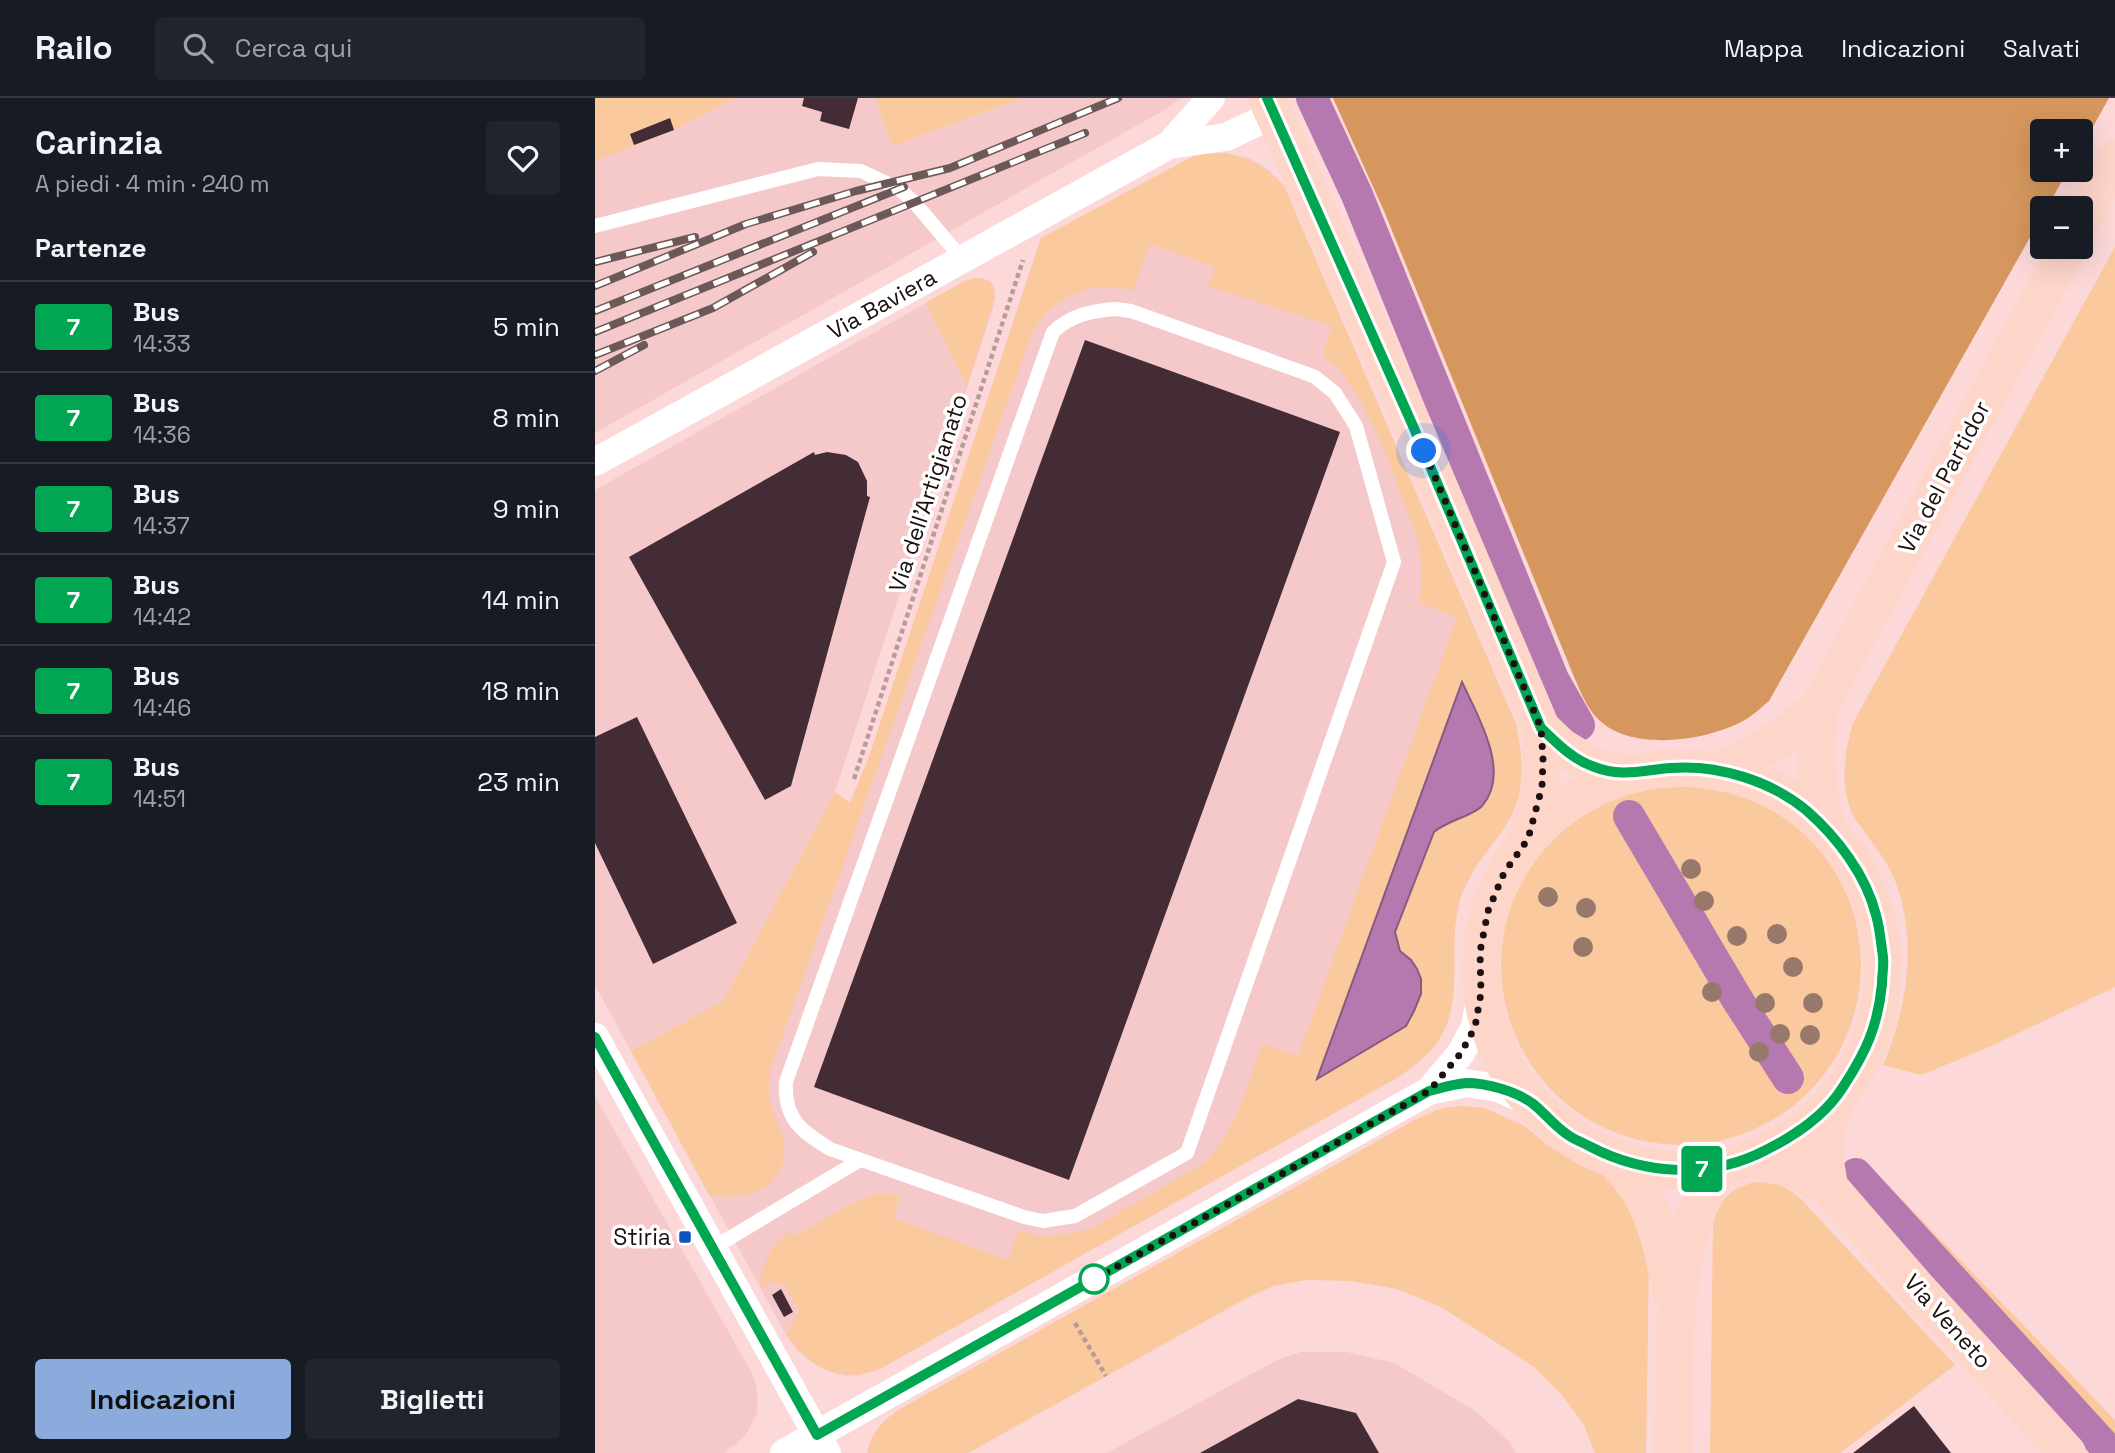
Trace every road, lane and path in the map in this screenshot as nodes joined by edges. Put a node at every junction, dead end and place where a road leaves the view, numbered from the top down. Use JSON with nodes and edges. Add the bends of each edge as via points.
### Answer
{"nodes":[{"id":1,"x":1211,"y":98,"type":"edge"},
{"id":2,"x":1271,"y":106,"type":"edge"},
{"id":3,"x":1169,"y":145,"type":"junction"},
{"id":4,"x":2115,"y":159,"type":"edge"},
{"id":5,"x":2093,"y":200,"type":"edge"},
{"id":6,"x":1036,"y":219,"type":"junction"},
{"id":7,"x":595,"y":226,"type":"edge"},
{"id":8,"x":2062,"y":259,"type":"edge"},
{"id":9,"x":963,"y":260,"type":"junction"},
{"id":10,"x":595,"y":462,"type":"edge"},
{"id":11,"x":1819,"y":707,"type":"junction"},
{"id":12,"x":1541,"y":728,"type":"junction"},
{"id":13,"x":1717,"y":771,"type":"junction"},
{"id":14,"x":1630,"y":774,"type":"junction"},
{"id":15,"x":854,"y":779,"type":"dead end"},
{"id":16,"x":1827,"y":830,"type":"junction"},
{"id":17,"x":1528,"y":839,"type":"junction"},
{"id":18,"x":1481,"y":993,"type":"junction"},
{"id":19,"x":595,"y":1037,"type":"edge"},
{"id":20,"x":1429,"y":1091,"type":"junction"},
{"id":21,"x":1836,"y":1099,"type":"junction"},
{"id":22,"x":1530,"y":1102,"type":"junction"},
{"id":23,"x":1613,"y":1158,"type":"junction"},
{"id":24,"x":860,"y":1160,"type":"junction"},
{"id":25,"x":1735,"y":1163,"type":"junction"},
{"id":26,"x":1830,"y":1188,"type":"junction"},
{"id":27,"x":713,"y":1248,"type":"junction"},
{"id":28,"x":1061,"y":1298,"type":"junction"},
{"id":29,"x":1675,"y":1310,"type":"junction"},
{"id":30,"x":1105,"y":1376,"type":"dead end"},
{"id":31,"x":822,"y":1444,"type":"edge"},
{"id":32,"x":784,"y":1453,"type":"edge"},
{"id":33,"x":1673,"y":1453,"type":"edge"},
{"id":34,"x":2067,"y":1453,"type":"edge"}],
"edges":[{"from":1,"to":3,"type":"street","name":"Via Baviera"},
{"from":2,"to":3,"type":"street","name":"Via Baviera","via":[[1226,137]]},
{"from":2,"to":12,"type":"main road"},
{"from":3,"to":6,"type":"street","name":"Via Baviera"},
{"from":4,"to":5,"type":"main road"},
{"from":6,"to":9,"type":"street","name":"Via Baviera"},
{"from":6,"to":15,"type":"path","name":"Via dell'Artigianato"},
{"from":7,"to":9,"type":"lane","via":[[818,169],[861,171],[899,188]]},
{"from":8,"to":11,"type":"main road","name":"Via del Partidor"},
{"from":9,"to":10,"type":"street","name":"Via Baviera"},
{"from":11,"to":13,"type":"main road","name":"Via del Partidor","via":[[1782,737]]},
{"from":11,"to":16,"type":"main road","name":"Via del Partidor","via":[[1816,768]]},
{"from":12,"to":14,"type":"main road","via":[[1592,766]]},
{"from":12,"to":17,"type":"main road","via":[[1542,787]]},
{"from":13,"to":14,"type":"main road","via":[[1673,768]]},
{"from":13,"to":16,"type":"main road","via":[[1777,791]]},
{"from":14,"to":17,"type":"main road","via":[[1580,796]]},
{"from":16,"to":21,"type":"main road","via":[[1857,869],[1876,914],[1884,963],[1879,1012],[1863,1058]]},
{"from":17,"to":18,"type":"main road","via":[[1504,873],[1488,911],[1480,952]]},
{"from":18,"to":20,"type":"street","via":[[1475,1027],[1461,1053]]},
{"from":18,"to":22,"type":"main road","via":[[1490,1032],[1506,1069]]},
{"from":19,"to":27,"type":"street"},
{"from":20,"to":22,"type":"street","via":[[1466,1083],[1498,1088]]},
{"from":20,"to":28,"type":"street"},
{"from":21,"to":25,"type":"main road","via":[[1797,1134]]},
{"from":21,"to":26,"type":"main road","via":[[1824,1149]]},
{"from":22,"to":23,"type":"main road","via":[[1568,1135]]},
{"from":23,"to":25,"type":"main road","via":[[1682,1170]]},
{"from":23,"to":29,"type":"main road","via":[[1652,1213]]},
{"from":24,"to":24,"type":"lane","via":[[1043,1221],[1075,1216],[1187,1153],[1394,562],[1356,426],[1335,393],[1315,377],[1131,311],[1096,310],[1062,323],[1053,332],[786,1082],[788,1108],[803,1131],[830,1149]]},
{"from":24,"to":27,"type":"lane"},
{"from":25,"to":26,"type":"main road","name":"Via Veneto","via":[[1791,1168]]},
{"from":25,"to":29,"type":"main road","via":[[1703,1193]]},
{"from":26,"to":34,"type":"main road","name":"Via Veneto"},
{"from":27,"to":31,"type":"street"},
{"from":28,"to":30,"type":"path"},
{"from":28,"to":31,"type":"street"},
{"from":29,"to":33,"type":"main road"},
{"from":31,"to":32,"type":"street"}]}
